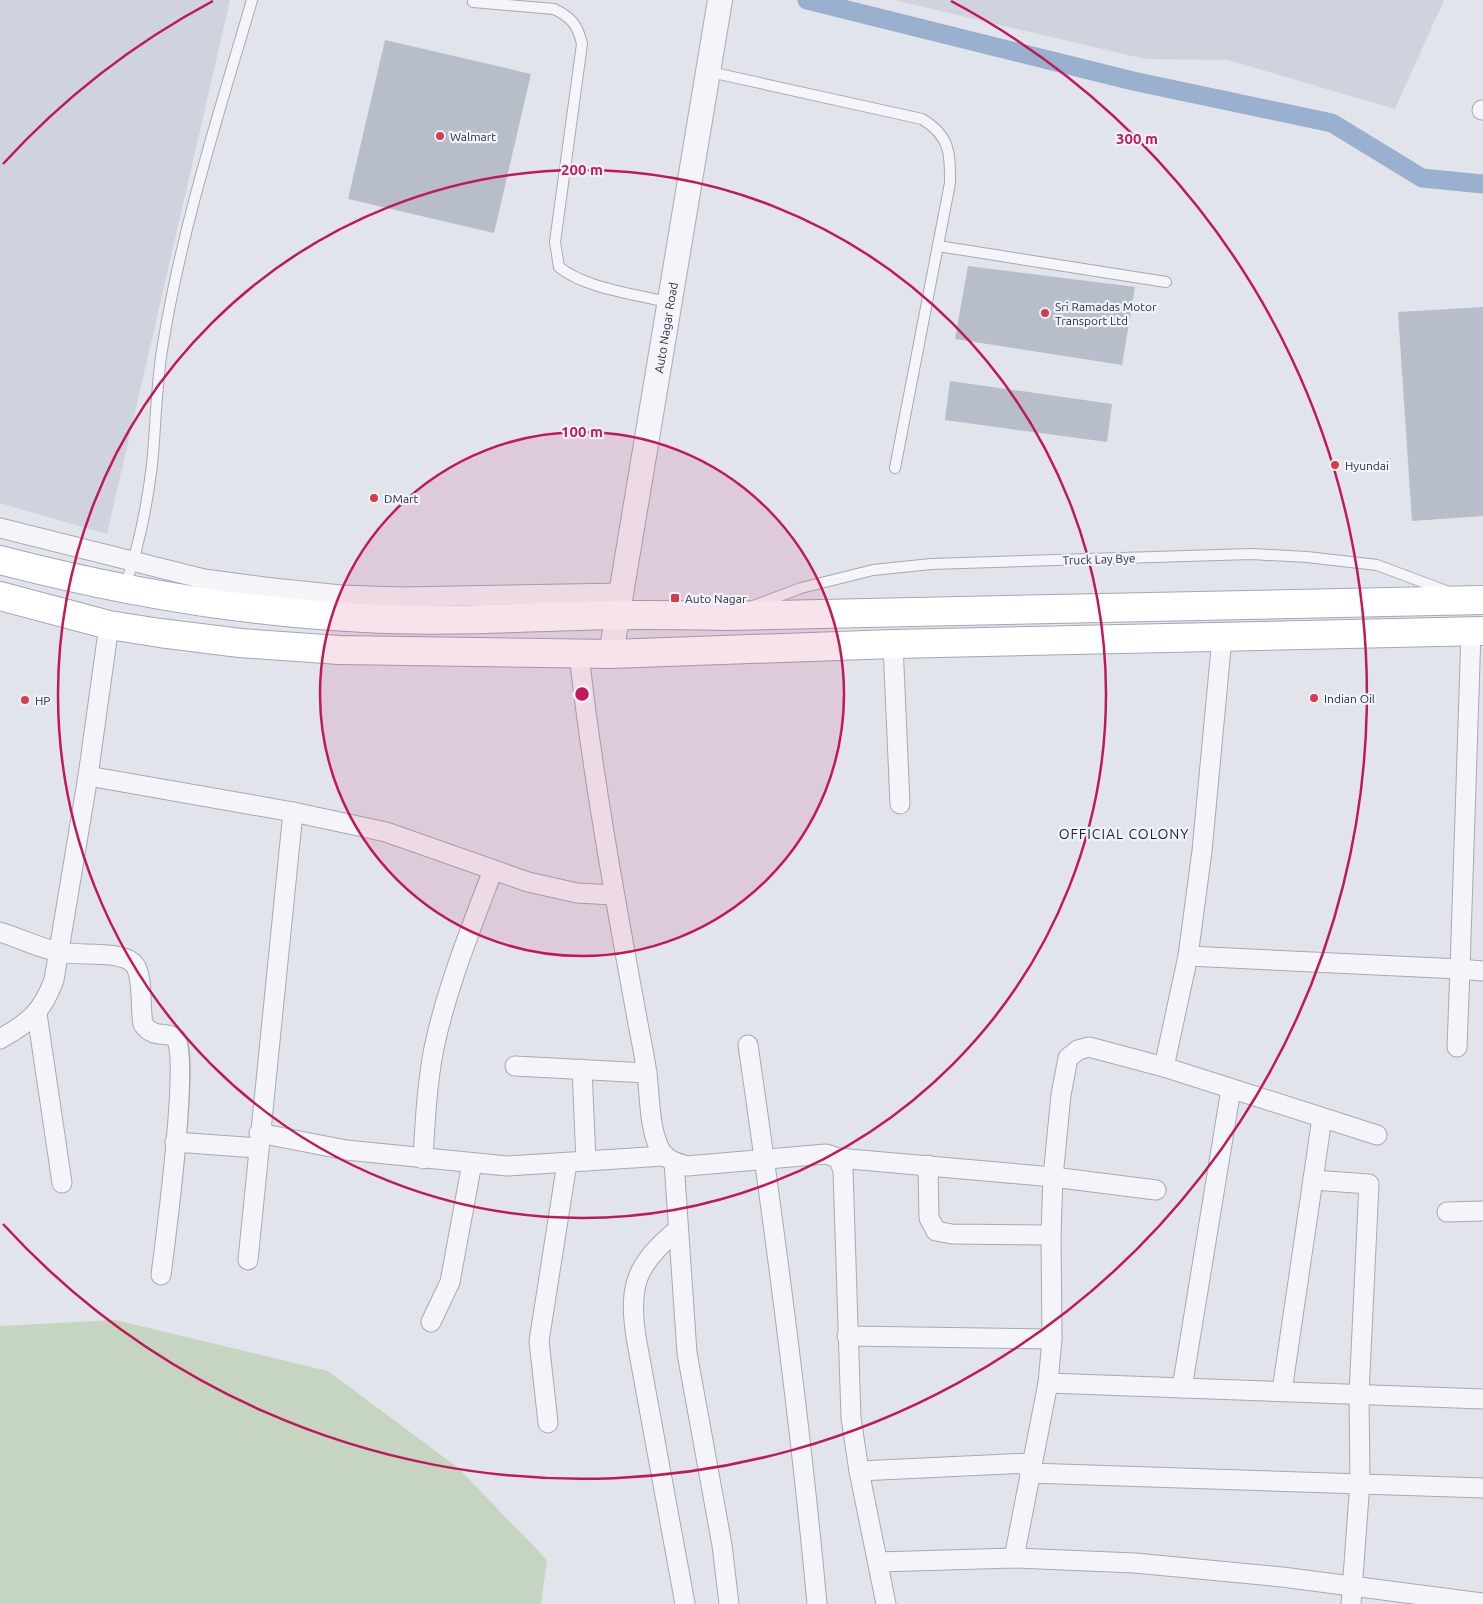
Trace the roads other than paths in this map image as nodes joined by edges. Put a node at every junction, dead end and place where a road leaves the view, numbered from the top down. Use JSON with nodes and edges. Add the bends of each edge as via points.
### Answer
{"nodes":[{"id":1,"x":252,"y":0,"type":"edge"},
{"id":2,"x":720,"y":0,"type":"edge"},
{"id":3,"x":473,"y":2,"type":"dead end"},
{"id":4,"x":710,"y":72,"type":"junction"},
{"id":5,"x":938,"y":246,"type":"junction"},
{"id":6,"x":1166,"y":282,"type":"dead end"},
{"id":7,"x":671,"y":303,"type":"junction"},
{"id":8,"x":895,"y":468,"type":"dead end"},
{"id":9,"x":0,"y":528,"type":"edge"},
{"id":10,"x":0,"y":560,"type":"edge"},
{"id":11,"x":134,"y":563,"type":"junction"},
{"id":12,"x":124,"y":589,"type":"junction"},
{"id":13,"x":0,"y":596,"type":"edge"},
{"id":14,"x":1478,"y":600,"type":"edge"},
{"id":15,"x":620,"y":604,"type":"junction"},
{"id":16,"x":726,"y":616,"type":"junction"},
{"id":17,"x":109,"y":625,"type":"junction"},
{"id":18,"x":1477,"y":632,"type":"edge"},
{"id":19,"x":1222,"y":638,"type":"junction"},
{"id":20,"x":894,"y":644,"type":"junction"},
{"id":21,"x":579,"y":654,"type":"junction"},
{"id":22,"x":611,"y":654,"type":"junction"},
{"id":23,"x":88,"y":776,"type":"junction"},
{"id":24,"x":900,"y":804,"type":"dead end"},
{"id":25,"x":293,"y":812,"type":"junction"},
{"id":26,"x":493,"y":870,"type":"junction"},
{"id":27,"x":614,"y":895,"type":"junction"},
{"id":28,"x":0,"y":932,"type":"edge"},
{"id":29,"x":60,"y":953,"type":"junction"},
{"id":30,"x":1188,"y":956,"type":"junction"},
{"id":31,"x":1460,"y":969,"type":"junction"},
{"id":32,"x":1483,"y":971,"type":"edge"},
{"id":33,"x":37,"y":1014,"type":"junction"},
{"id":34,"x":0,"y":1039,"type":"edge"},
{"id":35,"x":748,"y":1045,"type":"dead end"},
{"id":36,"x":1458,"y":1046,"type":"dead end"},
{"id":37,"x":515,"y":1066,"type":"dead end"},
{"id":38,"x":1164,"y":1067,"type":"junction"},
{"id":39,"x":582,"y":1070,"type":"junction"},
{"id":40,"x":647,"y":1073,"type":"junction"},
{"id":41,"x":1231,"y":1089,"type":"junction"},
{"id":42,"x":1322,"y":1118,"type":"junction"},
{"id":43,"x":1377,"y":1136,"type":"dead end"},
{"id":44,"x":258,"y":1141,"type":"junction"},
{"id":45,"x":175,"y":1142,"type":"junction"},
{"id":46,"x":423,"y":1158,"type":"junction"},
{"id":47,"x":838,"y":1158,"type":"junction"},
{"id":48,"x":669,"y":1159,"type":"junction"},
{"id":49,"x":765,"y":1159,"type":"junction"},
{"id":50,"x":586,"y":1161,"type":"junction"},
{"id":51,"x":472,"y":1163,"type":"junction"},
{"id":52,"x":566,"y":1163,"type":"junction"},
{"id":53,"x":928,"y":1165,"type":"junction"},
{"id":54,"x":1053,"y":1177,"type":"junction"},
{"id":55,"x":1313,"y":1180,"type":"junction"},
{"id":56,"x":62,"y":1183,"type":"dead end"},
{"id":57,"x":1156,"y":1190,"type":"dead end"},
{"id":58,"x":1483,"y":1211,"type":"edge"},
{"id":59,"x":1447,"y":1212,"type":"dead end"},
{"id":60,"x":677,"y":1230,"type":"junction"},
{"id":61,"x":1051,"y":1235,"type":"junction"},
{"id":62,"x":248,"y":1260,"type":"dead end"},
{"id":63,"x":161,"y":1275,"type":"dead end"},
{"id":64,"x":431,"y":1322,"type":"dead end"},
{"id":65,"x":847,"y":1336,"type":"junction"},
{"id":66,"x":1052,"y":1339,"type":"junction"},
{"id":67,"x":1048,"y":1383,"type":"junction"},
{"id":68,"x":1182,"y":1388,"type":"junction"},
{"id":69,"x":1282,"y":1391,"type":"junction"},
{"id":70,"x":1359,"y":1394,"type":"junction"},
{"id":71,"x":1483,"y":1399,"type":"edge"},
{"id":72,"x":548,"y":1423,"type":"dead end"},
{"id":73,"x":1030,"y":1468,"type":"junction"},
{"id":74,"x":859,"y":1471,"type":"junction"},
{"id":75,"x":1360,"y":1482,"type":"junction"},
{"id":76,"x":1483,"y":1488,"type":"edge"},
{"id":77,"x":1014,"y":1558,"type":"junction"},
{"id":78,"x":878,"y":1562,"type":"junction"},
{"id":79,"x":1352,"y":1595,"type":"edge"},
{"id":80,"x":1483,"y":1603,"type":"edge"},
{"id":81,"x":685,"y":1604,"type":"edge"},
{"id":82,"x":729,"y":1604,"type":"edge"},
{"id":83,"x":818,"y":1604,"type":"edge"},
{"id":84,"x":886,"y":1604,"type":"edge"}],
"edges":[{"from":1,"to":11,"type":"lane","via":[[201,176],[169,314],[147,501]]},
{"from":2,"to":4,"type":"street","name":"Auto Nagar Road"},
{"from":3,"to":7,"type":"lane","via":[[554,10],[574,22],[579,32],[582,44],[555,242],[559,267],[584,281]]},
{"from":4,"to":5,"type":"lane","via":[[922,119],[934,126],[946,140],[950,158],[950,183]]},
{"from":4,"to":7,"type":"street","name":"Auto Nagar Road"},
{"from":5,"to":6,"type":"lane"},
{"from":5,"to":8,"type":"lane"},
{"from":7,"to":15,"type":"street","name":"Auto Nagar Road"},
{"from":9,"to":11,"type":"street"},
{"from":10,"to":12,"type":"main road"},
{"from":11,"to":12,"type":"lane"},
{"from":11,"to":15,"type":"street","via":[[204,579],[342,595]]},
{"from":12,"to":15,"type":"main road","via":[[250,610],[366,619],[510,618]]},
{"from":13,"to":17,"type":"main road"},
{"from":14,"to":16,"type":"main road"},
{"from":14,"to":16,"type":"lane","name":"Truck Lay Bye","via":[[1378,565],[1251,554],[931,564],[874,570],[801,588]]},
{"from":15,"to":16,"type":"main road"},
{"from":15,"to":22,"type":"street","name":"Auto Nagar Road"},
{"from":17,"to":21,"type":"main road","via":[[240,643],[339,650]]},
{"from":17,"to":23,"type":"street"},
{"from":18,"to":19,"type":"main road"},
{"from":18,"to":31,"type":"street"},
{"from":19,"to":20,"type":"main road"},
{"from":19,"to":30,"type":"street","via":[[1202,851]]},
{"from":20,"to":22,"type":"main road"},
{"from":20,"to":24,"type":"street"},
{"from":21,"to":22,"type":"main road"},
{"from":21,"to":27,"type":"street"},
{"from":23,"to":25,"type":"street"},
{"from":23,"to":29,"type":"street"},
{"from":25,"to":26,"type":"street","via":[[386,832]]},
{"from":25,"to":44,"type":"street"},
{"from":26,"to":27,"type":"street","via":[[552,889],[598,896]]},
{"from":26,"to":46,"type":"street","via":[[440,1023],[428,1090]]},
{"from":27,"to":40,"type":"street"},
{"from":28,"to":29,"type":"street"},
{"from":29,"to":33,"type":"street","via":[[46,1002]]},
{"from":29,"to":45,"type":"street","via":[[118,956],[131,960],[136,968],[143,1024],[153,1034],[176,1039],[179,1045]]},
{"from":30,"to":31,"type":"street"},
{"from":30,"to":38,"type":"street"},
{"from":31,"to":32,"type":"street"},
{"from":31,"to":36,"type":"street"},
{"from":33,"to":34,"type":"street"},
{"from":33,"to":56,"type":"street"},
{"from":35,"to":49,"type":"street"},
{"from":37,"to":39,"type":"street"},
{"from":38,"to":41,"type":"street"},
{"from":38,"to":54,"type":"street","via":[[1090,1047],[1078,1050],[1068,1058]]},
{"from":39,"to":40,"type":"street"},
{"from":39,"to":50,"type":"street"},
{"from":40,"to":48,"type":"street","via":[[653,1128]]},
{"from":41,"to":42,"type":"street"},
{"from":41,"to":68,"type":"street"},
{"from":42,"to":43,"type":"street"},
{"from":42,"to":55,"type":"street"},
{"from":44,"to":45,"type":"street"},
{"from":44,"to":46,"type":"street"},
{"from":44,"to":62,"type":"street"},
{"from":45,"to":63,"type":"street"},
{"from":46,"to":51,"type":"street"},
{"from":47,"to":49,"type":"street","via":[[826,1154]]},
{"from":47,"to":53,"type":"street"},
{"from":47,"to":65,"type":"street","via":[[843,1170]]},
{"from":48,"to":49,"type":"street","via":[[687,1166]]},
{"from":48,"to":50,"type":"street"},
{"from":48,"to":60,"type":"street"},
{"from":49,"to":83,"type":"street"},
{"from":50,"to":52,"type":"street"},
{"from":51,"to":52,"type":"street","via":[[507,1166]]},
{"from":51,"to":64,"type":"street","via":[[450,1282]]},
{"from":52,"to":72,"type":"street","via":[[539,1341]]},
{"from":53,"to":54,"type":"street"},
{"from":53,"to":61,"type":"street","via":[[929,1218],[936,1231]]},
{"from":54,"to":57,"type":"street"},
{"from":54,"to":61,"type":"street"},
{"from":55,"to":69,"type":"street"},
{"from":55,"to":70,"type":"street","via":[[1369,1184]]},
{"from":58,"to":59,"type":"street"},
{"from":60,"to":81,"type":"street","via":[[654,1249],[645,1262],[632,1302]]},
{"from":60,"to":82,"type":"street","via":[[687,1353],[722,1545]]},
{"from":61,"to":66,"type":"street"},
{"from":65,"to":66,"type":"street"},
{"from":65,"to":74,"type":"street","via":[[851,1418]]},
{"from":66,"to":67,"type":"street"},
{"from":67,"to":68,"type":"street"},
{"from":67,"to":73,"type":"street"},
{"from":68,"to":69,"type":"street"},
{"from":69,"to":70,"type":"street"},
{"from":70,"to":71,"type":"street"},
{"from":70,"to":75,"type":"street"},
{"from":73,"to":74,"type":"street"},
{"from":73,"to":75,"type":"street"},
{"from":73,"to":77,"type":"street"},
{"from":74,"to":78,"type":"street"},
{"from":75,"to":76,"type":"street"},
{"from":75,"to":79,"type":"street"},
{"from":77,"to":78,"type":"street"},
{"from":77,"to":79,"type":"street","via":[[1136,1563],[1282,1577]]},
{"from":78,"to":84,"type":"street"},
{"from":79,"to":80,"type":"street"}]}
